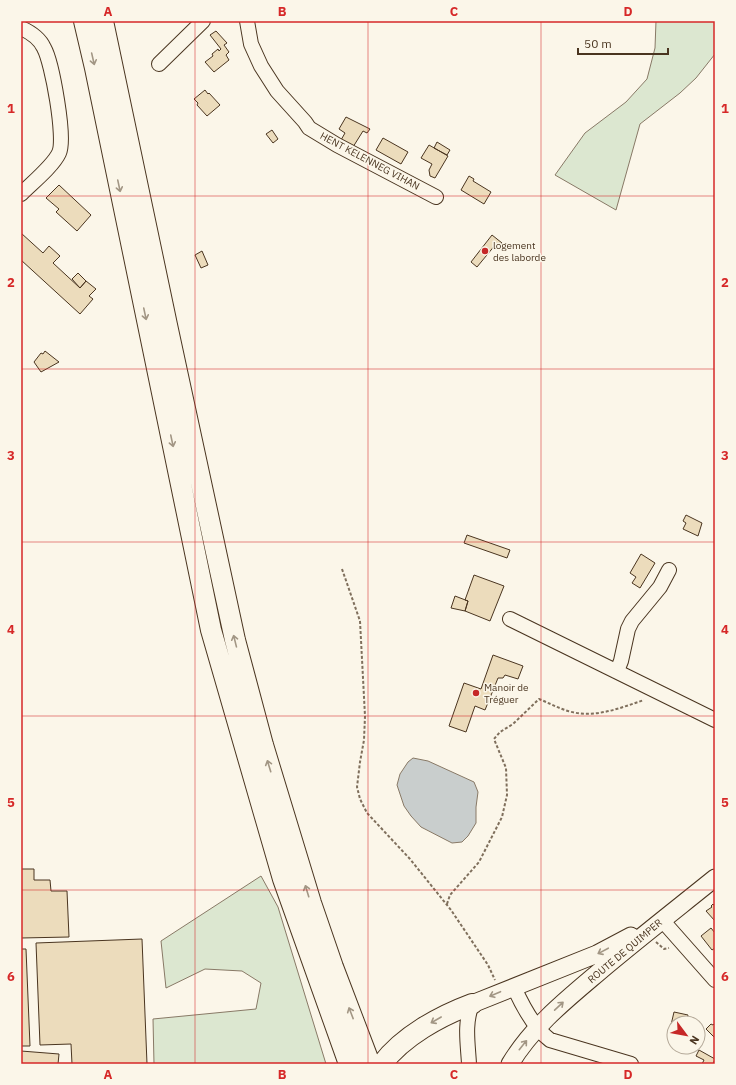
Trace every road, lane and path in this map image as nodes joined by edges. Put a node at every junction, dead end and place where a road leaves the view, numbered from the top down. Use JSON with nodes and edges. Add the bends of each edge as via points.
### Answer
{"nodes":[{"id":1,"x":84,"y":21,"type":"edge"},
{"id":2,"x":203,"y":21,"type":"edge"},
{"id":3,"x":247,"y":21,"type":"edge"},
{"id":4,"x":105,"y":24,"type":"edge"},
{"id":5,"x":21,"y":28,"type":"edge"},
{"id":6,"x":159,"y":64,"type":"dead end"},
{"id":7,"x":21,"y":194,"type":"edge"},
{"id":8,"x":436,"y":197,"type":"dead end"},
{"id":9,"x":342,"y":569,"type":"dead end"},
{"id":10,"x":669,"y":570,"type":"dead end"},
{"id":11,"x":510,"y":619,"type":"dead end"},
{"id":12,"x":617,"y":671,"type":"junction"},
{"id":13,"x":662,"y":693,"type":"junction"},
{"id":14,"x":714,"y":718,"type":"edge"},
{"id":15,"x":715,"y":878,"type":"edge"},
{"id":16,"x":447,"y":904,"type":"junction"},
{"id":17,"x":662,"y":920,"type":"junction"},
{"id":18,"x":715,"y":980,"type":"edge"},
{"id":19,"x":507,"y":990,"type":"junction"},
{"id":20,"x":472,"y":1004,"type":"junction"},
{"id":21,"x":538,"y":1028,"type":"junction"},
{"id":22,"x":368,"y":1057,"type":"edge"},
{"id":23,"x":349,"y":1064,"type":"edge"},
{"id":24,"x":382,"y":1064,"type":"edge"},
{"id":25,"x":469,"y":1064,"type":"edge"},
{"id":26,"x":510,"y":1064,"type":"edge"},
{"id":27,"x":631,"y":1064,"type":"edge"}],
"edges":[{"from":1,"to":23,"type":"highway","one_way":true,"via":[[211,630],[283,879]]},
{"from":2,"to":6,"type":"street"},
{"from":3,"to":8,"type":"street","name":"HENT KELENNEG VIHAN","via":[[251,44],[261,66],[277,91],[309,128]]},
{"from":22,"to":4,"type":"highway","one_way":true,"via":[[311,903],[263,746],[235,640],[168,333]]},
{"from":5,"to":7,"type":"street","via":[[36,37],[47,53],[62,138],[57,157]]},
{"from":9,"to":16,"type":"path","via":[[360,621],[365,716],[357,787],[360,799],[367,813]]},
{"from":10,"to":12,"type":"street","via":[[660,587],[632,621]]},
{"from":11,"to":12,"type":"street"},
{"from":12,"to":13,"type":"street"},
{"from":13,"to":14,"type":"street"},
{"from":13,"to":16,"type":"path","via":[[591,714],[568,711],[539,700],[513,724],[500,732],[494,739],[506,768],[507,795],[502,817],[479,862],[450,895]]},
{"from":15,"to":17,"type":"main road","name":"ROUTE DE QUIMPER"},
{"from":16,"to":19,"type":"path"},
{"from":17,"to":18,"type":"street"},
{"from":17,"to":19,"type":"main road","one_way":true,"via":[[597,954]]},
{"from":21,"to":17,"type":"main road","name":"ROUTE DE QUIMPER","one_way":true,"via":[[568,998]]},
{"from":19,"to":20,"type":"main road","one_way":true},
{"from":19,"to":21,"type":"street","via":[[522,1003]]},
{"from":20,"to":24,"type":"highway","one_way":true,"via":[[432,1023],[397,1048]]},
{"from":20,"to":25,"type":"street","via":[[467,1023]]},
{"from":26,"to":21,"type":"main road","name":"ROUTE DE QUIMPER","one_way":true},
{"from":21,"to":27,"type":"street","via":[[550,1040]]}]}
